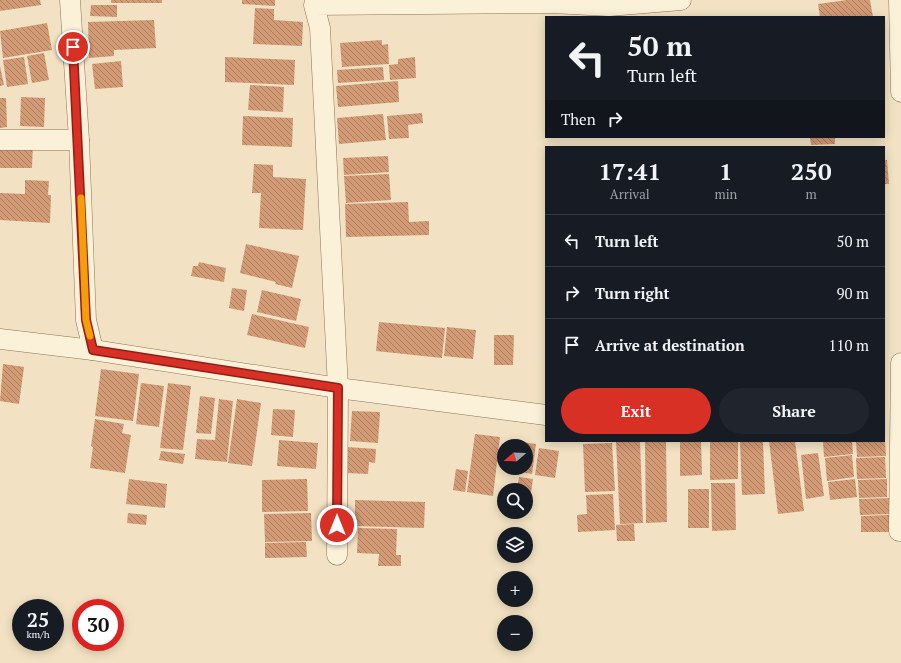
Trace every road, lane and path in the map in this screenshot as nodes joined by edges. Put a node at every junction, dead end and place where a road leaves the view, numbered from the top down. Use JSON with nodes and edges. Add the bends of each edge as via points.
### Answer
{"nodes":[{"id":1,"x":70,"y":0,"type":"edge"},
{"id":2,"x":681,"y":0,"type":"edge"},
{"id":3,"x":899,"y":0,"type":"edge"},
{"id":4,"x":314,"y":3,"type":"edge"},
{"id":5,"x":901,"y":92,"type":"edge"},
{"id":6,"x":0,"y":140,"type":"edge"},
{"id":7,"x":79,"y":140,"type":"junction"},
{"id":8,"x":0,"y":339,"type":"edge"},
{"id":9,"x":93,"y":350,"type":"junction"},
{"id":10,"x":901,"y":363,"type":"edge"},
{"id":11,"x":338,"y":388,"type":"junction"},
{"id":12,"x":545,"y":415,"type":"edge"},
{"id":13,"x":895,"y":419,"type":"edge"},
{"id":14,"x":899,"y":531,"type":"dead end"},
{"id":15,"x":337,"y":555,"type":"dead end"}],
"edges":[{"from":1,"to":7,"type":"street"},
{"from":2,"to":4,"type":"street","via":[[609,6],[551,3]]},
{"from":3,"to":5,"type":"street"},
{"from":4,"to":11,"type":"street","via":[[320,28]]},
{"from":6,"to":7,"type":"street"},
{"from":7,"to":9,"type":"street","via":[[86,320]]},
{"from":8,"to":9,"type":"street"},
{"from":9,"to":11,"type":"street"},
{"from":10,"to":13,"type":"street"},
{"from":11,"to":12,"type":"street"},
{"from":11,"to":15,"type":"street"},
{"from":13,"to":14,"type":"street"}]}
